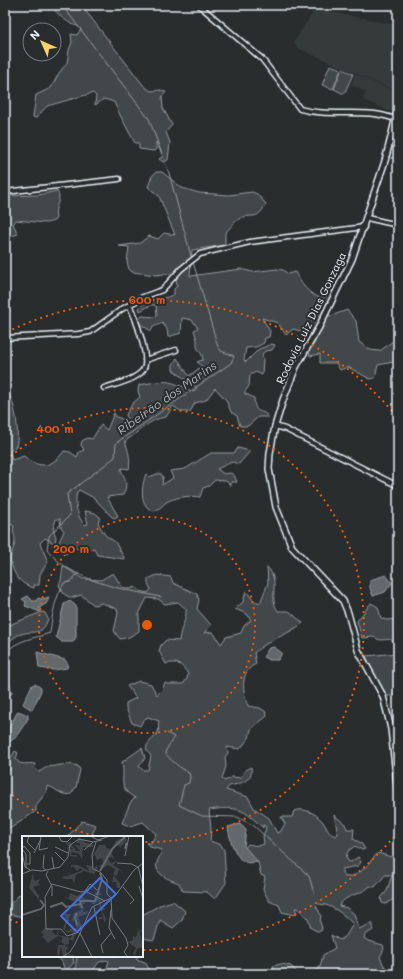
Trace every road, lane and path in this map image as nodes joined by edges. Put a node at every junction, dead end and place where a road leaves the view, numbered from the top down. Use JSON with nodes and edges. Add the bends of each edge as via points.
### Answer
{"nodes":[{"id":1,"x":199,"y":5,"type":"edge"},
{"id":2,"x":398,"y":109,"type":"edge"},
{"id":3,"x":394,"y":119,"type":"junction"},
{"id":4,"x":119,"y":179,"type":"dead end"},
{"id":5,"x":5,"y":192,"type":"edge"},
{"id":6,"x":367,"y":218,"type":"junction"},
{"id":7,"x":398,"y":225,"type":"edge"},
{"id":8,"x":364,"y":227,"type":"junction"},
{"id":9,"x":129,"y":305,"type":"junction"},
{"id":10,"x":5,"y":338,"type":"edge"},
{"id":11,"x":176,"y":350,"type":"dead end"},
{"id":12,"x":145,"y":360,"type":"junction"},
{"id":13,"x":104,"y":388,"type":"dead end"},
{"id":14,"x":274,"y":426,"type":"junction"},
{"id":15,"x":398,"y":486,"type":"edge"},
{"id":16,"x":398,"y":795,"type":"edge"}],
"edges":[{"from":1,"to":3,"type":"street","via":[[262,59],[300,109],[326,114],[374,114]]},
{"from":2,"to":3,"type":"main road","name":"Rodovia Luiz Dias Gonzaga"},
{"from":3,"to":6,"type":"main road","name":"Rodovia Luiz Dias Gonzaga","via":[[385,161]]},
{"from":4,"to":5,"type":"street"},
{"from":6,"to":7,"type":"street"},
{"from":6,"to":8,"type":"main road","name":"Rodovia Luiz Dias Gonzaga"},
{"from":8,"to":9,"type":"street","via":[[250,242],[200,254],[181,269],[162,290]]},
{"from":8,"to":14,"type":"main road","name":"Rodovia Luiz Dias Gonzaga","via":[[337,290],[296,367]]},
{"from":9,"to":10,"type":"street","via":[[90,332]]},
{"from":9,"to":12,"type":"street","via":[[141,337]]},
{"from":11,"to":12,"type":"street"},
{"from":12,"to":13,"type":"street","via":[[143,370],[139,374]]},
{"from":14,"to":15,"type":"street","via":[[285,429]]},
{"from":14,"to":16,"type":"main road","name":"Rodovia Luiz Dias Gonzaga","via":[[269,469],[276,507],[292,547],[331,587],[348,613],[358,650],[383,696],[388,712]]}]}
